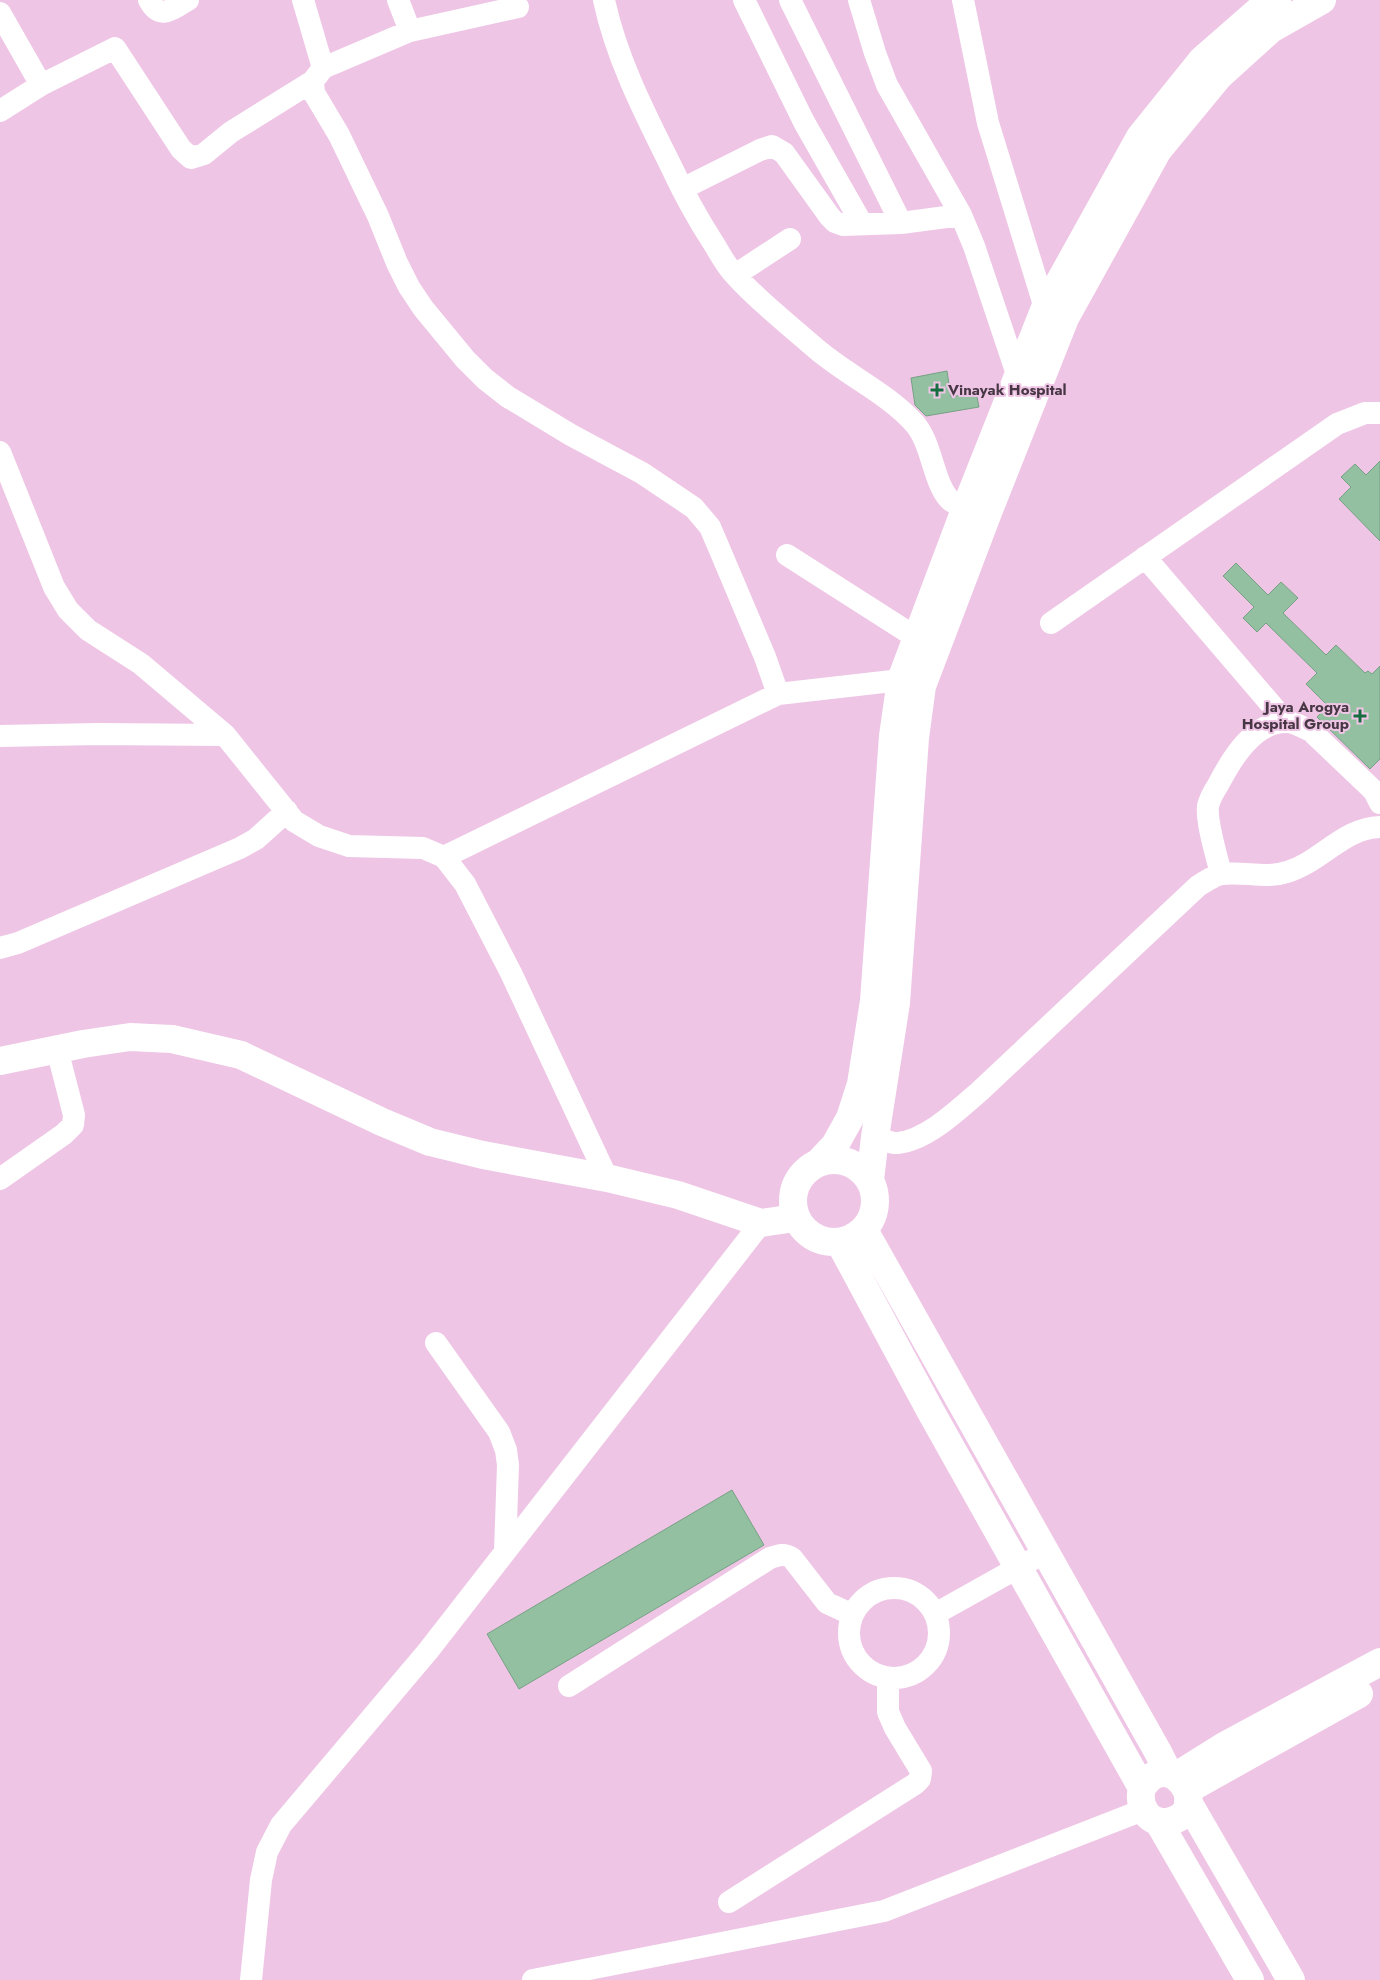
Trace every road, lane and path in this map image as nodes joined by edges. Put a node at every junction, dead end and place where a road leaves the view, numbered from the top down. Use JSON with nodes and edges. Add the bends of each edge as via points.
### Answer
{"nodes":[{"id":1,"x":149,"y":0,"type":"edge"},
{"id":2,"x":188,"y":0,"type":"edge"},
{"id":3,"x":303,"y":0,"type":"edge"},
{"id":4,"x":398,"y":0,"type":"edge"},
{"id":5,"x":604,"y":0,"type":"edge"},
{"id":6,"x":744,"y":0,"type":"edge"},
{"id":7,"x":790,"y":0,"type":"edge"},
{"id":8,"x":859,"y":0,"type":"edge"},
{"id":9,"x":963,"y":0,"type":"edge"},
{"id":10,"x":1277,"y":0,"type":"edge"},
{"id":11,"x":1322,"y":0,"type":"edge"},
{"id":12,"x":518,"y":7,"type":"dead end"},
{"id":13,"x":0,"y":13,"type":"edge"},
{"id":14,"x":410,"y":31,"type":"junction"},
{"id":15,"x":318,"y":74,"type":"junction"},
{"id":16,"x":41,"y":85,"type":"junction"},
{"id":17,"x":0,"y":111,"type":"edge"},
{"id":18,"x":682,"y":189,"type":"junction"},
{"id":19,"x":961,"y":214,"type":"junction"},
{"id":20,"x":901,"y":223,"type":"junction"},
{"id":21,"x":862,"y":224,"type":"junction"},
{"id":22,"x":790,"y":239,"type":"dead end"},
{"id":23,"x":735,"y":276,"type":"junction"},
{"id":24,"x":1055,"y":313,"type":"junction"},
{"id":25,"x":1018,"y":377,"type":"junction"},
{"id":26,"x":1380,"y":413,"type":"edge"},
{"id":27,"x":0,"y":452,"type":"edge"},
{"id":28,"x":966,"y":507,"type":"junction"},
{"id":29,"x":787,"y":555,"type":"dead end"},
{"id":30,"x":1145,"y":557,"type":"junction"},
{"id":31,"x":1051,"y":623,"type":"dead end"},
{"id":32,"x":917,"y":638,"type":"junction"},
{"id":33,"x":912,"y":683,"type":"junction"},
{"id":34,"x":778,"y":694,"type":"junction"},
{"id":35,"x":1286,"y":722,"type":"junction"},
{"id":36,"x":225,"y":735,"type":"junction"},
{"id":37,"x":0,"y":736,"type":"edge"},
{"id":38,"x":1380,"y":802,"type":"edge"},
{"id":39,"x":286,"y":811,"type":"junction"},
{"id":40,"x":1380,"y":827,"type":"edge"},
{"id":41,"x":444,"y":857,"type":"junction"},
{"id":42,"x":1221,"y":874,"type":"junction"},
{"id":43,"x":0,"y":948,"type":"edge"},
{"id":44,"x":58,"y":1050,"type":"junction"},
{"id":45,"x":0,"y":1061,"type":"edge"},
{"id":46,"x":875,"y":1137,"type":"junction"},
{"id":47,"x":818,"y":1163,"type":"junction"},
{"id":48,"x":607,"y":1178,"type":"junction"},
{"id":49,"x":0,"y":1179,"type":"edge"},
{"id":50,"x":870,"y":1180,"type":"junction"},
{"id":51,"x":796,"y":1218,"type":"junction"},
{"id":52,"x":761,"y":1223,"type":"junction"},
{"id":53,"x":864,"y":1230,"type":"junction"},
{"id":54,"x":840,"y":1243,"type":"junction"},
{"id":55,"x":436,"y":1343,"type":"dead end"},
{"id":56,"x":505,"y":1552,"type":"junction"},
{"id":57,"x":1046,"y":1552,"type":"junction"},
{"id":58,"x":1018,"y":1567,"type":"junction"},
{"id":59,"x":935,"y":1614,"type":"junction"},
{"id":60,"x":854,"y":1615,"type":"junction"},
{"id":61,"x":1380,"y":1662,"type":"edge"},
{"id":62,"x":888,"y":1678,"type":"junction"},
{"id":63,"x":1380,"y":1683,"type":"edge"},
{"id":64,"x":569,"y":1686,"type":"dead end"},
{"id":65,"x":1180,"y":1785,"type":"junction"},
{"id":66,"x":1148,"y":1806,"type":"junction"},
{"id":67,"x":729,"y":1902,"type":"dead end"},
{"id":68,"x":544,"y":1979,"type":"edge"},
{"id":69,"x":251,"y":1980,"type":"edge"},
{"id":70,"x":1250,"y":1980,"type":"edge"},
{"id":71,"x":1291,"y":1980,"type":"edge"}],
"edges":[{"from":1,"to":2,"type":"street","via":[[159,12],[166,12]]},
{"from":3,"to":15,"type":"street"},
{"from":4,"to":14,"type":"street"},
{"from":5,"to":18,"type":"street","via":[[608,21],[640,103]]},
{"from":6,"to":21,"type":"street","via":[[804,122]]},
{"from":7,"to":20,"type":"street"},
{"from":8,"to":19,"type":"street","via":[[888,85]]},
{"from":9,"to":24,"type":"street","via":[[988,123]]},
{"from":10,"to":24,"type":"main road","via":[[1258,11],[1202,60],[1140,137]]},
{"from":11,"to":24,"type":"main road","via":[[1271,29],[1219,76],[1158,150]]},
{"from":12,"to":14,"type":"street"},
{"from":13,"to":16,"type":"street"},
{"from":14,"to":15,"type":"street"},
{"from":15,"to":16,"type":"street","via":[[204,154],[191,158],[181,149],[114,48]]},
{"from":15,"to":34,"type":"street","via":[[314,93],[339,135],[397,263],[423,308],[465,359],[508,397],[642,473],[694,508],[710,527]]},
{"from":16,"to":17,"type":"street"},
{"from":18,"to":21,"type":"street","via":[[772,146],[784,153],[835,222]]},
{"from":18,"to":23,"type":"street"},
{"from":19,"to":20,"type":"street"},
{"from":19,"to":25,"type":"street"},
{"from":20,"to":21,"type":"street"},
{"from":22,"to":23,"type":"street"},
{"from":23,"to":28,"type":"street","via":[[830,361],[899,408],[916,426],[949,500]]},
{"from":24,"to":25,"type":"main road"},
{"from":24,"to":33,"type":"main road","via":[[987,515]]},
{"from":25,"to":28,"type":"main road"},
{"from":26,"to":30,"type":"street","via":[[1365,414],[1337,424]]},
{"from":27,"to":36,"type":"street","via":[[54,587],[68,610],[88,630],[141,664]]},
{"from":28,"to":32,"type":"main road"},
{"from":29,"to":32,"type":"street"},
{"from":30,"to":31,"type":"street"},
{"from":30,"to":35,"type":"street"},
{"from":32,"to":33,"type":"main road"},
{"from":33,"to":34,"type":"street"},
{"from":33,"to":46,"type":"main road","via":[[915,738],[896,1003]]},
{"from":33,"to":47,"type":"main road","via":[[893,736],[874,1001],[861,1084],[850,1118],[835,1145]]},
{"from":34,"to":41,"type":"street"},
{"from":35,"to":38,"type":"street","via":[[1311,731],[1374,792]]},
{"from":35,"to":42,"type":"street","via":[[1267,726],[1247,741],[1210,798],[1209,816]]},
{"from":36,"to":37,"type":"street"},
{"from":36,"to":39,"type":"street"},
{"from":39,"to":41,"type":"street","via":[[294,821],[319,836],[349,846],[423,848]]},
{"from":39,"to":43,"type":"street","via":[[256,839],[240,848]]},
{"from":40,"to":42,"type":"street","via":[[1347,836],[1288,872],[1276,875]]},
{"from":41,"to":48,"type":"street","via":[[464,884],[507,964]]},
{"from":42,"to":46,"type":"street","via":[[1198,886],[945,1121],[915,1138],[896,1143]]},
{"from":44,"to":45,"type":"main road"},
{"from":44,"to":48,"type":"main road","via":[[130,1037],[181,1041],[241,1055],[430,1142]]},
{"from":44,"to":49,"type":"street","via":[[74,1115],[73,1125]]},
{"from":46,"to":50,"type":"main road"},
{"from":47,"to":50,"type":"main road","via":[[850,1162]]},
{"from":47,"to":51,"type":"main road","via":[[804,1172],[795,1186],[792,1202]]},
{"from":48,"to":52,"type":"main road","via":[[678,1196]]},
{"from":50,"to":53,"type":"main road","via":[[876,1206]]},
{"from":51,"to":52,"type":"main road"},
{"from":51,"to":54,"type":"main road","via":[[803,1230],[814,1238]]},
{"from":52,"to":56,"type":"street"},
{"from":53,"to":54,"type":"main road"},
{"from":53,"to":57,"type":"main road"},
{"from":54,"to":58,"type":"main road"},
{"from":55,"to":56,"type":"street","via":[[499,1432],[506,1450]]},
{"from":56,"to":69,"type":"street","via":[[428,1651],[281,1825],[267,1852],[261,1880]]},
{"from":57,"to":58,"type":"street"},
{"from":57,"to":65,"type":"main road","via":[[1158,1752]]},
{"from":58,"to":59,"type":"street"},
{"from":58,"to":66,"type":"main road"},
{"from":59,"to":60,"type":"street","via":[[926,1601],[913,1592],[898,1588],[883,1589],[868,1596]]},
{"from":59,"to":62,"type":"street","via":[[939,1641],[926,1665],[915,1674]]},
{"from":60,"to":62,"type":"street","via":[[850,1621],[849,1636],[852,1652],[873,1674]]},
{"from":60,"to":64,"type":"street","via":[[827,1603],[792,1558],[780,1554]]},
{"from":61,"to":65,"type":"main road","via":[[1224,1746]]},
{"from":62,"to":67,"type":"street","via":[[888,1712],[921,1772],[920,1779]]},
{"from":63,"to":65,"type":"main road"},
{"from":65,"to":66,"type":"main road","via":[[1156,1775],[1145,1782]]},
{"from":65,"to":66,"type":"main road","via":[[1182,1814],[1177,1818],[1171,1821]]},
{"from":65,"to":71,"type":"main road"},
{"from":66,"to":68,"type":"street","via":[[884,1911]]},
{"from":66,"to":70,"type":"main road"}]}
